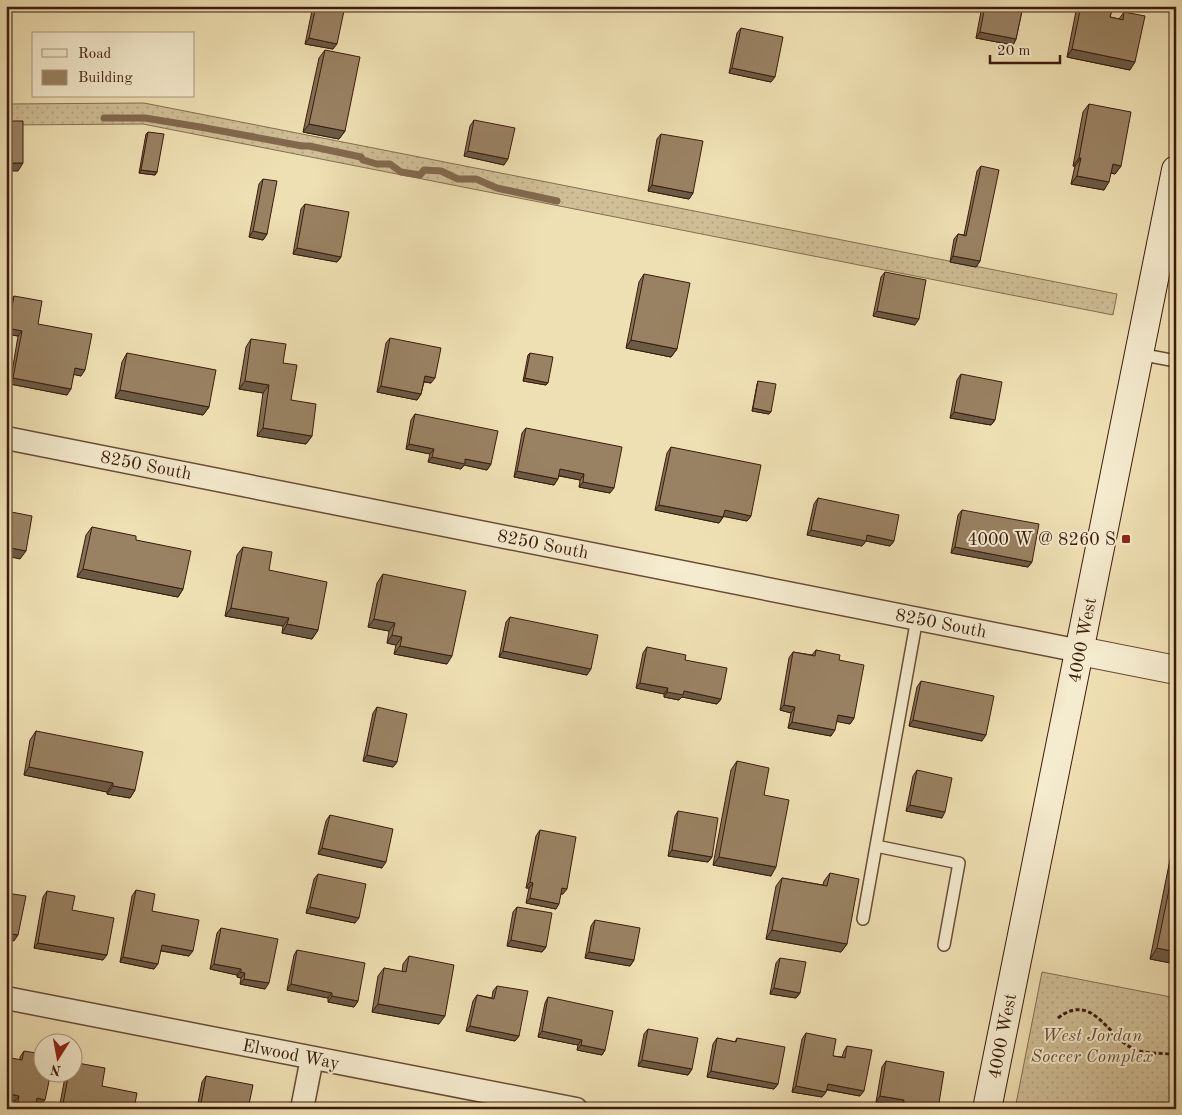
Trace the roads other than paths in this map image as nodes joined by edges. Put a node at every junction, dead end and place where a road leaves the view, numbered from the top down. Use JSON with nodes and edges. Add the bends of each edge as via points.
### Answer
{"nodes":[{"id":1,"x":1176,"y":170,"type":"edge"},
{"id":2,"x":1139,"y":354,"type":"junction"},
{"id":3,"x":1176,"y":361,"type":"edge"},
{"id":4,"x":6,"y":438,"type":"edge"},
{"id":5,"x":917,"y":618,"type":"junction"},
{"id":6,"x":1080,"y":651,"type":"junction"},
{"id":7,"x":1176,"y":670,"type":"edge"},
{"id":8,"x":876,"y":846,"type":"junction"},
{"id":9,"x":863,"y":919,"type":"dead end"},
{"id":10,"x":944,"y":945,"type":"dead end"},
{"id":11,"x":6,"y":998,"type":"edge"},
{"id":12,"x":312,"y":1058,"type":"junction"},
{"id":13,"x":302,"y":1109,"type":"edge"},
{"id":14,"x":576,"y":1109,"type":"edge"},
{"id":15,"x":988,"y":1109,"type":"edge"}],
"edges":[{"from":1,"to":2,"type":"main road","name":"4000 West"},
{"from":2,"to":3,"type":"lane"},
{"from":2,"to":6,"type":"main road","name":"4000 West"},
{"from":4,"to":5,"type":"street","name":"8250 South"},
{"from":5,"to":6,"type":"street","name":"8250 South"},
{"from":5,"to":8,"type":"lane"},
{"from":6,"to":7,"type":"main road"},
{"from":6,"to":15,"type":"main road","name":"4000 West"},
{"from":8,"to":9,"type":"lane"},
{"from":8,"to":10,"type":"lane","via":[[959,863]]},
{"from":11,"to":12,"type":"street","name":"Elwood Way"},
{"from":12,"to":13,"type":"street"},
{"from":12,"to":14,"type":"street","name":"Elwood Way"}]}
